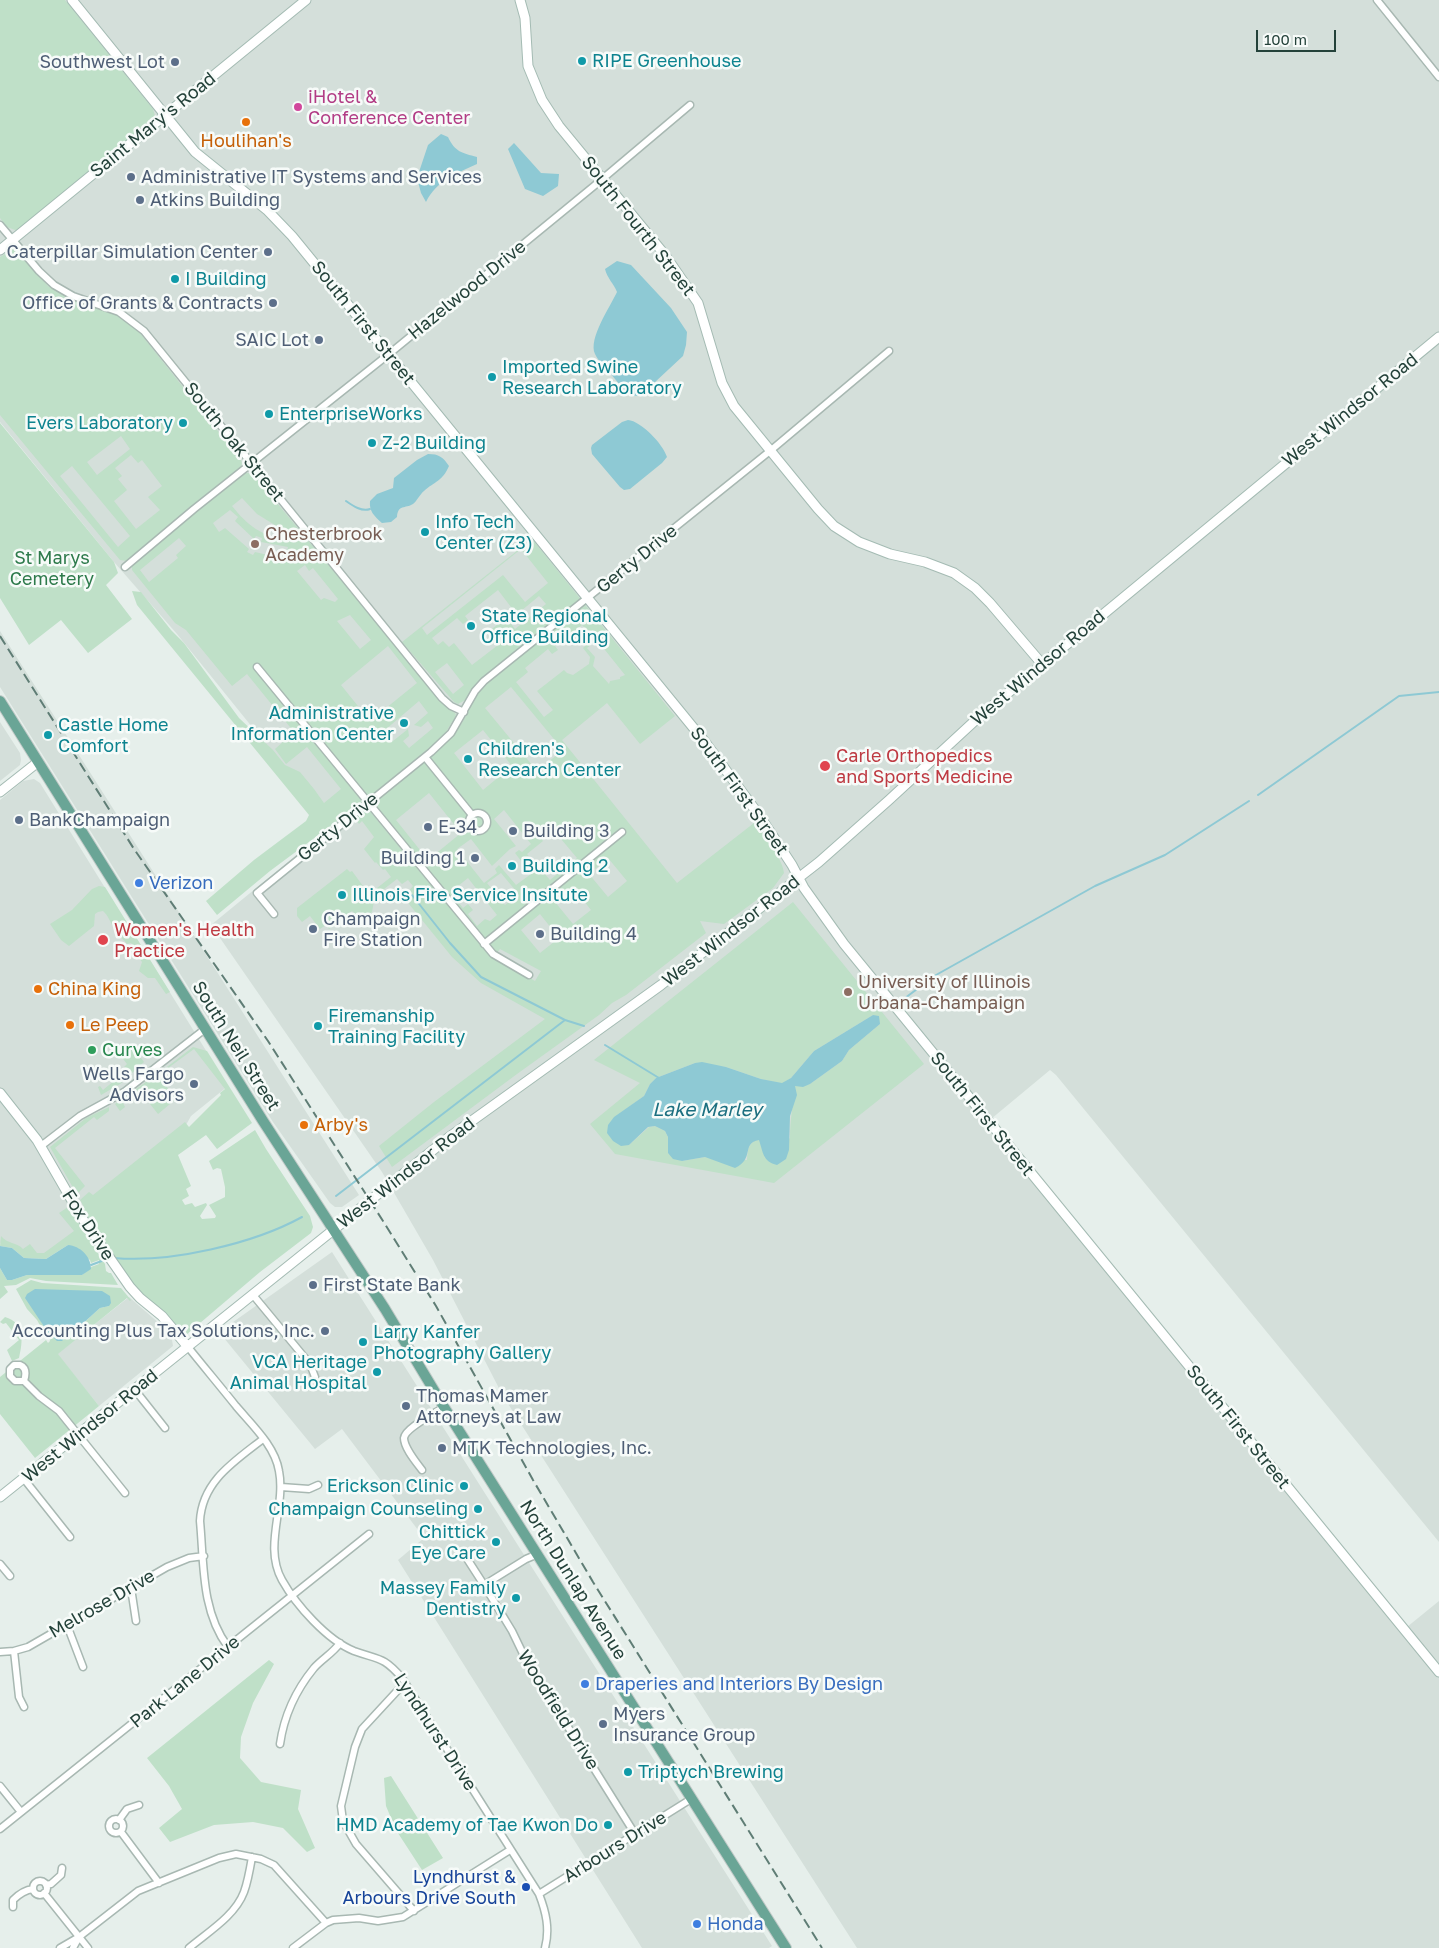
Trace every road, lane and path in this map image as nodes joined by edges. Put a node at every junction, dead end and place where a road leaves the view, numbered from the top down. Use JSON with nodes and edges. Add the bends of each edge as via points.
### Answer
{"nodes":[{"id":1,"x":72,"y":0,"type":"edge"},
{"id":2,"x":306,"y":0,"type":"edge"},
{"id":3,"x":520,"y":0,"type":"edge"},
{"id":4,"x":1377,"y":0,"type":"edge"},
{"id":5,"x":1439,"y":77,"type":"edge"},
{"id":6,"x":690,"y":104,"type":"dead end"},
{"id":7,"x":164,"y":115,"type":"junction"},
{"id":8,"x":602,"y":179,"type":"junction"},
{"id":9,"x":0,"y":225,"type":"edge"},
{"id":10,"x":12,"y":240,"type":"junction"},
{"id":11,"x":0,"y":250,"type":"edge"},
{"id":12,"x":1439,"y":337,"type":"edge"},
{"id":13,"x":889,"y":351,"type":"dead end"},
{"id":14,"x":389,"y":354,"type":"junction"},
{"id":15,"x":770,"y":451,"type":"junction"},
{"id":16,"x":251,"y":464,"type":"junction"},
{"id":17,"x":125,"y":567,"type":"dead end"},
{"id":18,"x":588,"y":598,"type":"junction"},
{"id":19,"x":1042,"y":664,"type":"junction"},
{"id":20,"x":257,"y":667,"type":"dead end"},
{"id":21,"x":0,"y":701,"type":"edge"},
{"id":22,"x":464,"y":712,"type":"junction"},
{"id":23,"x":425,"y":757,"type":"junction"},
{"id":24,"x":38,"y":762,"type":"junction"},
{"id":25,"x":0,"y":792,"type":"edge"},
{"id":26,"x":368,"y":802,"type":"junction"},
{"id":27,"x":472,"y":815,"type":"dead end"},
{"id":28,"x":622,"y":832,"type":"dead end"},
{"id":29,"x":799,"y":878,"type":"junction"},
{"id":30,"x":274,"y":914,"type":"dead end"},
{"id":31,"x":484,"y":944,"type":"junction"},
{"id":32,"x":529,"y":975,"type":"dead end"},
{"id":33,"x":205,"y":1029,"type":"junction"},
{"id":34,"x":0,"y":1093,"type":"edge"},
{"id":35,"x":41,"y":1146,"type":"junction"},
{"id":36,"x":334,"y":1230,"type":"junction"},
{"id":37,"x":254,"y":1294,"type":"junction"},
{"id":38,"x":188,"y":1347,"type":"junction"},
{"id":39,"x":315,"y":1377,"type":"dead end"},
{"id":40,"x":24,"y":1381,"type":"dead end"},
{"id":41,"x":135,"y":1390,"type":"junction"},
{"id":42,"x":444,"y":1407,"type":"junction"},
{"id":43,"x":165,"y":1428,"type":"dead end"},
{"id":44,"x":79,"y":1435,"type":"junction"},
{"id":45,"x":263,"y":1438,"type":"junction"},
{"id":46,"x":422,"y":1470,"type":"dead end"},
{"id":47,"x":24,"y":1478,"type":"junction"},
{"id":48,"x":318,"y":1485,"type":"dead end"},
{"id":49,"x":281,"y":1487,"type":"junction"},
{"id":50,"x":125,"y":1493,"type":"dead end"},
{"id":51,"x":0,"y":1498,"type":"edge"},
{"id":52,"x":369,"y":1534,"type":"dead end"},
{"id":53,"x":70,"y":1537,"type":"dead end"},
{"id":54,"x":464,"y":1554,"type":"dead end"},
{"id":55,"x":538,"y":1554,"type":"junction"},
{"id":56,"x":204,"y":1556,"type":"junction"},
{"id":57,"x":0,"y":1564,"type":"edge"},
{"id":58,"x":10,"y":1576,"type":"dead end"},
{"id":59,"x":484,"y":1586,"type":"junction"},
{"id":60,"x":131,"y":1588,"type":"junction"},
{"id":61,"x":293,"y":1595,"type":"junction"},
{"id":62,"x":136,"y":1621,"type":"dead end"},
{"id":63,"x":66,"y":1625,"type":"junction"},
{"id":64,"x":340,"y":1643,"type":"junction"},
{"id":65,"x":228,"y":1647,"type":"junction"},
{"id":66,"x":14,"y":1651,"type":"junction"},
{"id":67,"x":0,"y":1652,"type":"edge"},
{"id":68,"x":83,"y":1666,"type":"dead end"},
{"id":69,"x":1439,"y":1672,"type":"edge"},
{"id":70,"x":406,"y":1684,"type":"junction"},
{"id":71,"x":24,"y":1707,"type":"dead end"},
{"id":72,"x":280,"y":1744,"type":"dead end"},
{"id":73,"x":0,"y":1786,"type":"edge"},
{"id":74,"x":691,"y":1798,"type":"junction"},
{"id":75,"x":139,"y":1805,"type":"dead end"},
{"id":76,"x":21,"y":1812,"type":"junction"},
{"id":77,"x":119,"y":1820,"type":"junction"},
{"id":78,"x":0,"y":1829,"type":"edge"},
{"id":79,"x":121,"y":1832,"type":"junction"},
{"id":80,"x":635,"y":1834,"type":"junction"},
{"id":81,"x":510,"y":1850,"type":"junction"},
{"id":82,"x":252,"y":1857,"type":"junction"},
{"id":83,"x":62,"y":1868,"type":"dead end"},
{"id":84,"x":159,"y":1883,"type":"junction"},
{"id":85,"x":46,"y":1885,"type":"junction"},
{"id":86,"x":33,"y":1889,"type":"junction"},
{"id":87,"x":44,"y":1893,"type":"junction"},
{"id":88,"x":538,"y":1894,"type":"junction"},
{"id":89,"x":13,"y":1907,"type":"dead end"},
{"id":90,"x":414,"y":1911,"type":"junction"},
{"id":91,"x":326,"y":1923,"type":"junction"},
{"id":92,"x":79,"y":1937,"type":"junction"},
{"id":93,"x":783,"y":1947,"type":"edge"},
{"id":94,"x":60,"y":1948,"type":"edge"},
{"id":95,"x":73,"y":1948,"type":"edge"},
{"id":96,"x":88,"y":1948,"type":"edge"},
{"id":97,"x":189,"y":1948,"type":"edge"},
{"id":98,"x":293,"y":1948,"type":"edge"},
{"id":99,"x":545,"y":1948,"type":"edge"}],
"edges":[{"from":1,"to":7,"type":"street","name":"South First Street"},
{"from":2,"to":7,"type":"street","name":"Saint Mary's Road"},
{"from":3,"to":8,"type":"street","name":"South Fourth Street","via":[[525,18],[528,66],[542,100]]},
{"from":4,"to":5,"type":"street"},
{"from":6,"to":8,"type":"street","name":"Hazelwood Drive"},
{"from":7,"to":10,"type":"street","name":"Saint Mary's Road"},
{"from":7,"to":14,"type":"street","name":"South First Street","via":[[195,152],[279,222]]},
{"from":8,"to":14,"type":"street","name":"Hazelwood Drive"},
{"from":8,"to":15,"type":"street","name":"South Fourth Street","via":[[665,255],[698,303],[722,383],[734,406]]},
{"from":9,"to":10,"type":"street","name":"South Oak Street"},
{"from":10,"to":11,"type":"street","name":"Saint Mary's Road"},
{"from":10,"to":16,"type":"street","name":"South Oak Street","via":[[60,289],[119,312],[137,324]]},
{"from":12,"to":19,"type":"street","name":"West Windsor Road"},
{"from":13,"to":15,"type":"street","name":"Gerty Drive"},
{"from":14,"to":16,"type":"street","name":"Hazelwood Drive"},
{"from":14,"to":18,"type":"street","name":"South First Street"},
{"from":15,"to":18,"type":"street","name":"Gerty Drive"},
{"from":15,"to":19,"type":"street","name":"South Fourth Street","via":[[834,526],[858,542],[954,573],[990,603]]},
{"from":16,"to":17,"type":"street","name":"Hazelwood Drive"},
{"from":16,"to":22,"type":"street","name":"South Oak Street","via":[[442,698]]},
{"from":18,"to":22,"type":"street","name":"Gerty Drive","via":[[484,681]]},
{"from":18,"to":29,"type":"street","name":"South First Street","via":[[705,742],[760,815]]},
{"from":19,"to":29,"type":"street","name":"West Windsor Road"},
{"from":20,"to":26,"type":"street"},
{"from":21,"to":24,"type":"main road","name":"South Neil Street"},
{"from":22,"to":23,"type":"street","name":"Gerty Drive","via":[[451,733]]},
{"from":23,"to":26,"type":"street","name":"Gerty Drive"},
{"from":23,"to":27,"type":"street"},
{"from":24,"to":25,"type":"street"},
{"from":24,"to":33,"type":"main road","name":"South Neil Street"},
{"from":26,"to":30,"type":"street","name":"Gerty Drive","via":[[257,893]]},
{"from":26,"to":31,"type":"street"},
{"from":28,"to":31,"type":"street"},
{"from":29,"to":36,"type":"street","name":"West Windsor Road","via":[[661,985],[448,1138]]},
{"from":29,"to":69,"type":"street","name":"South First Street","via":[[817,909],[850,951]]},
{"from":31,"to":32,"type":"street","via":[[493,954]]},
{"from":33,"to":35,"type":"street","via":[[124,1092],[80,1116]]},
{"from":33,"to":36,"type":"main road","name":"South Neil Street"},
{"from":34,"to":35,"type":"street","name":"Fox Drive"},
{"from":35,"to":38,"type":"street","name":"Fox Drive","via":[[72,1202],[130,1287],[162,1316]]},
{"from":36,"to":37,"type":"street","name":"West Windsor Road"},
{"from":36,"to":42,"type":"main road","name":"North Dunlap Avenue"},
{"from":37,"to":38,"type":"street","name":"West Windsor Road"},
{"from":37,"to":39,"type":"street","via":[[310,1364]]},
{"from":38,"to":41,"type":"street","name":"West Windsor Road"},
{"from":38,"to":45,"type":"street","name":"Lyndhurst Drive"},
{"from":40,"to":44,"type":"street","via":[[59,1411]]},
{"from":41,"to":43,"type":"street"},
{"from":41,"to":44,"type":"street","name":"West Windsor Road"},
{"from":42,"to":46,"type":"street","via":[[412,1428],[404,1438]]},
{"from":42,"to":55,"type":"main road","name":"North Dunlap Avenue"},
{"from":44,"to":47,"type":"street","name":"West Windsor Road"},
{"from":44,"to":50,"type":"street"},
{"from":45,"to":49,"type":"street","name":"Lyndhurst Drive","via":[[278,1466]]},
{"from":45,"to":56,"type":"street","via":[[218,1476],[207,1492],[200,1513]]},
{"from":47,"to":51,"type":"street","name":"West Windsor Road"},
{"from":47,"to":53,"type":"street"},
{"from":48,"to":49,"type":"street","via":[[310,1489]]},
{"from":49,"to":61,"type":"street","name":"Lyndhurst Drive","via":[[275,1557],[282,1579]]},
{"from":52,"to":61,"type":"street","name":"Park Lane Drive"},
{"from":54,"to":59,"type":"street","name":"Woodfield Drive"},
{"from":55,"to":59,"type":"street"},
{"from":55,"to":74,"type":"main road","name":"North Dunlap Avenue"},
{"from":56,"to":60,"type":"street","name":"Melrose Drive","via":[[180,1561]]},
{"from":56,"to":65,"type":"street","via":[[210,1614]]},
{"from":57,"to":58,"type":"street"},
{"from":59,"to":80,"type":"street","name":"Woodfield Drive"},
{"from":60,"to":62,"type":"street"},
{"from":60,"to":63,"type":"street","name":"Melrose Drive"},
{"from":61,"to":64,"type":"street","name":"Lyndhurst Drive","via":[[324,1632]]},
{"from":61,"to":65,"type":"street","name":"Park Lane Drive"},
{"from":63,"to":66,"type":"street","name":"Melrose Drive","via":[[28,1647]]},
{"from":63,"to":68,"type":"street"},
{"from":64,"to":70,"type":"street","name":"Lyndhurst Drive","via":[[388,1663]]},
{"from":64,"to":72,"type":"street","via":[[300,1688],[283,1724]]},
{"from":65,"to":76,"type":"street","name":"Park Lane Drive"},
{"from":66,"to":67,"type":"street","name":"Melrose Drive"},
{"from":66,"to":71,"type":"street","via":[[19,1696]]},
{"from":70,"to":81,"type":"street","name":"Lyndhurst Drive"},
{"from":70,"to":90,"type":"street","via":[[362,1728],[341,1806],[343,1821],[356,1844]]},
{"from":73,"to":76,"type":"street"},
{"from":74,"to":80,"type":"street","name":"Arbours Drive"},
{"from":74,"to":93,"type":"main road","name":"North Dunlap Avenue"},
{"from":75,"to":77,"type":"street","via":[[127,1809]]},
{"from":76,"to":78,"type":"street","name":"Park Lane Drive"},
{"from":77,"to":79,"type":"street","via":[[123,1825]]},
{"from":77,"to":79,"type":"street","via":[[112,1820],[109,1827],[112,1833]]},
{"from":79,"to":84,"type":"street"},
{"from":80,"to":88,"type":"street","name":"Arbours Drive"},
{"from":81,"to":88,"type":"street","name":"Lyndhurst Drive"},
{"from":81,"to":90,"type":"street"},
{"from":82,"to":84,"type":"street","via":[[236,1854],[218,1858]]},
{"from":82,"to":91,"type":"street","via":[[274,1865]]},
{"from":82,"to":97,"type":"street","via":[[239,1903]]},
{"from":83,"to":85,"type":"street","via":[[61,1875]]},
{"from":84,"to":92,"type":"street","via":[[138,1892]]},
{"from":85,"to":86,"type":"street","via":[[38,1881]]},
{"from":85,"to":87,"type":"street"},
{"from":86,"to":87,"type":"street","via":[[38,1894]]},
{"from":86,"to":89,"type":"street","via":[[13,1900]]},
{"from":87,"to":92,"type":"street"},
{"from":88,"to":99,"type":"street","name":"Lyndhurst Drive","via":[[547,1921]]},
{"from":90,"to":91,"type":"street","via":[[388,1921],[351,1918]]},
{"from":91,"to":98,"type":"street"},
{"from":92,"to":94,"type":"street"},
{"from":92,"to":95,"type":"street"},
{"from":92,"to":96,"type":"street"}]}
